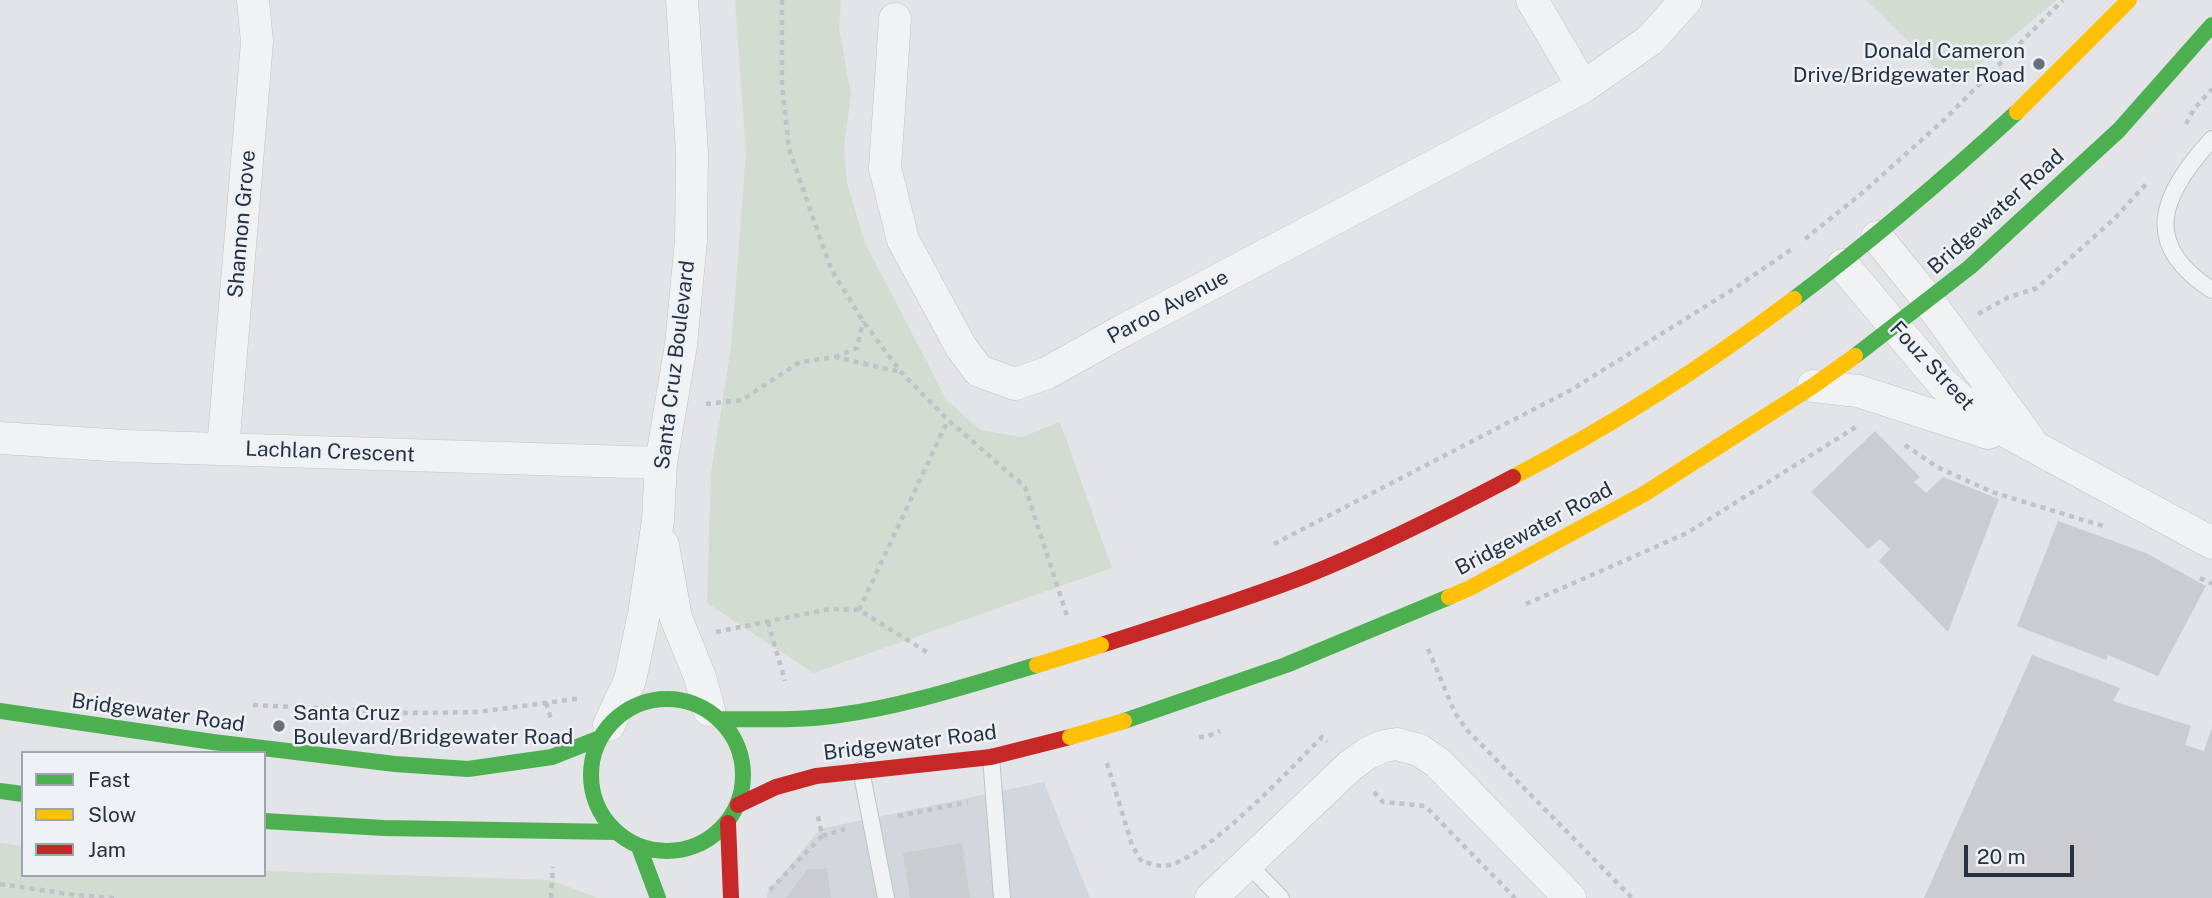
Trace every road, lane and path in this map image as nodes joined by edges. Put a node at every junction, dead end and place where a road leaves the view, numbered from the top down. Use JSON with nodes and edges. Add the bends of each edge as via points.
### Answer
{"nodes":[{"id":1,"x":253,"y":0,"type":"edge"},
{"id":2,"x":682,"y":0,"type":"edge"},
{"id":3,"x":782,"y":0,"type":"edge"},
{"id":4,"x":1532,"y":0,"type":"edge"},
{"id":5,"x":1686,"y":0,"type":"edge"},
{"id":6,"x":2063,"y":0,"type":"edge"},
{"id":7,"x":2130,"y":0,"type":"edge"},
{"id":8,"x":890,"y":9,"type":"edge"},
{"id":9,"x":2212,"y":25,"type":"edge"},
{"id":10,"x":1583,"y":87,"type":"junction"},
{"id":11,"x":2212,"y":89,"type":"edge"},
{"id":12,"x":2183,"y":130,"type":"dead end"},
{"id":13,"x":2212,"y":139,"type":"edge"},
{"id":14,"x":2149,"y":181,"type":"dead end"},
{"id":15,"x":1877,"y":237,"type":"junction"},
{"id":16,"x":1843,"y":265,"type":"junction"},
{"id":17,"x":2212,"y":290,"type":"edge"},
{"id":18,"x":1928,"y":300,"type":"junction"},
{"id":19,"x":863,"y":321,"type":"junction"},
{"id":20,"x":1895,"y":327,"type":"junction"},
{"id":21,"x":1949,"y":330,"type":"junction"},
{"id":22,"x":835,"y":357,"type":"junction"},
{"id":23,"x":901,"y":372,"type":"junction"},
{"id":24,"x":1813,"y":386,"type":"junction"},
{"id":25,"x":670,"y":398,"type":"junction"},
{"id":26,"x":1865,"y":421,"type":"dead end"},
{"id":27,"x":0,"y":438,"type":"edge"},
{"id":28,"x":1898,"y":440,"type":"dead end"},
{"id":29,"x":223,"y":449,"type":"junction"},
{"id":30,"x":2036,"y":449,"type":"junction"},
{"id":31,"x":661,"y":463,"type":"junction"},
{"id":32,"x":658,"y":520,"type":"junction"},
{"id":33,"x":2108,"y":528,"type":"dead end"},
{"id":34,"x":2212,"y":543,"type":"edge"},
{"id":35,"x":1274,"y":544,"type":"dead end"},
{"id":36,"x":2189,"y":572,"type":"dead end"},
{"id":37,"x":2212,"y":584,"type":"edge"},
{"id":38,"x":1522,"y":606,"type":"dead end"},
{"id":39,"x":859,"y":610,"type":"junction"},
{"id":40,"x":684,"y":638,"type":"junction"},
{"id":41,"x":1440,"y":643,"type":"dead end"},
{"id":42,"x":1428,"y":649,"type":"junction"},
{"id":43,"x":1416,"y":654,"type":"dead end"},
{"id":44,"x":935,"y":656,"type":"dead end"},
{"id":45,"x":589,"y":695,"type":"dead end"},
{"id":46,"x":251,"y":705,"type":"dead end"},
{"id":47,"x":0,"y":711,"type":"edge"},
{"id":48,"x":715,"y":714,"type":"junction"},
{"id":49,"x":1230,"y":727,"type":"dead end"},
{"id":50,"x":604,"y":732,"type":"junction"},
{"id":51,"x":1195,"y":737,"type":"dead end"},
{"id":52,"x":990,"y":757,"type":"junction"},
{"id":53,"x":1350,"y":765,"type":"junction"},
{"id":54,"x":861,"y":770,"type":"junction"},
{"id":55,"x":0,"y":791,"type":"edge"},
{"id":56,"x":21,"y":794,"type":"edge"},
{"id":57,"x":964,"y":803,"type":"dead end"},
{"id":58,"x":738,"y":805,"type":"junction"},
{"id":59,"x":888,"y":818,"type":"dead end"},
{"id":60,"x":266,"y":821,"type":"edge"},
{"id":61,"x":728,"y":823,"type":"junction"},
{"id":62,"x":848,"y":828,"type":"dead end"},
{"id":63,"x":615,"y":832,"type":"junction"},
{"id":64,"x":822,"y":836,"type":"dead end"},
{"id":65,"x":639,"y":847,"type":"junction"},
{"id":66,"x":1247,"y":863,"type":"junction"},
{"id":67,"x":0,"y":884,"type":"edge"},
{"id":68,"x":114,"y":898,"type":"edge"},
{"id":69,"x":658,"y":898,"type":"edge"},
{"id":70,"x":731,"y":898,"type":"edge"},
{"id":71,"x":886,"y":898,"type":"edge"},
{"id":72,"x":1002,"y":898,"type":"edge"},
{"id":73,"x":1210,"y":898,"type":"edge"},
{"id":74,"x":1281,"y":898,"type":"edge"},
{"id":75,"x":1516,"y":898,"type":"edge"},
{"id":76,"x":1570,"y":898,"type":"edge"},
{"id":77,"x":1632,"y":898,"type":"edge"}],
"edges":[{"from":1,"to":29,"type":"street","name":"Shannon Grove","via":[[257,42]]},
{"from":2,"to":25,"type":"street","name":"Santa Cruz Boulevard","via":[[692,152],[691,240],[681,345]]},
{"from":3,"to":19,"type":"path","via":[[782,85],[789,149],[831,269]]},
{"from":4,"to":10,"type":"street"},
{"from":5,"to":10,"type":"street","name":"Paroo Avenue","via":[[1650,40]]},
{"from":6,"to":35,"type":"path","via":[[1944,120],[1796,246],[1571,390]]},
{"from":7,"to":15,"type":"street","name":"Bridgewater Road","via":[[1983,147]]},
{"from":8,"to":10,"type":"street","name":"Paroo Avenue","via":[[885,168],[903,240],[961,347],[979,371],[1016,384],[1047,373]]},
{"from":9,"to":18,"type":"street","name":"Bridgewater Road","via":[[2119,130]]},
{"from":11,"to":12,"type":"path","via":[[2194,108]]},
{"from":13,"to":17,"type":"lane","via":[[2177,187],[2165,215],[2167,243],[2178,263]]},
{"from":14,"to":21,"type":"path","via":[[2037,288],[2007,298]]},
{"from":15,"to":16,"type":"street","name":"Bridgewater Road"},
{"from":15,"to":18,"type":"street","name":"Fouz Street"},
{"from":16,"to":20,"type":"street","name":"Fouz Street"},
{"from":16,"to":48,"type":"street","name":"Bridgewater Road","bridge":true,"via":[[1669,388],[1521,474],[1334,564],[1237,601],[914,700],[797,720]]},
{"from":18,"to":20,"type":"street","name":"Bridgewater Road"},
{"from":18,"to":21,"type":"street","name":"Fouz Street"},
{"from":19,"to":22,"type":"path","via":[[857,348]]},
{"from":19,"to":23,"type":"path"},
{"from":20,"to":24,"type":"street","name":"Bridgewater Road"},
{"from":20,"to":30,"type":"street","name":"Fouz Street","via":[[1943,384],[1981,418]]},
{"from":21,"to":30,"type":"street","name":"Fouz Street"},
{"from":22,"to":23,"type":"path"},
{"from":22,"to":25,"type":"path","via":[[800,362],[741,400],[699,405]]},
{"from":23,"to":39,"type":"path","via":[[948,420]]},
{"from":24,"to":30,"type":"street","name":"Fouz Street","via":[[1894,401]]},
{"from":24,"to":52,"type":"street","name":"Bridgewater Road","bridge":true,"via":[[1644,494],[1470,589],[1286,665],[1124,721]]},
{"from":25,"to":31,"type":"street","name":"Santa Cruz Boulevard"},
{"from":26,"to":38,"type":"path","via":[[1687,533]]},
{"from":27,"to":29,"type":"street","name":"Lachlan Crescent"},
{"from":28,"to":33,"type":"path","via":[[1937,467],[1992,492]]},
{"from":29,"to":31,"type":"street","name":"Lachlan Crescent"},
{"from":30,"to":34,"type":"street","name":"Fouz Street"},
{"from":31,"to":32,"type":"street","name":"Santa Cruz Boulevard"},
{"from":32,"to":40,"type":"street","name":"Santa Cruz Boulevard","via":[[676,618]]},
{"from":32,"to":50,"type":"street","name":"Santa Cruz Boulevard","via":[[630,680]]},
{"from":36,"to":37,"type":"path"},
{"from":39,"to":40,"type":"path","via":[[830,609]]},
{"from":39,"to":44,"type":"path"},
{"from":40,"to":48,"type":"street","name":"Santa Cruz Boulevard"},
{"from":41,"to":42,"type":"path"},
{"from":42,"to":43,"type":"path"},
{"from":42,"to":77,"type":"path","via":[[1467,730]]},
{"from":45,"to":46,"type":"path","via":[[478,712]]},
{"from":47,"to":50,"type":"street","name":"Bridgewater Road","via":[[213,742],[468,769],[552,757]]},
{"from":48,"to":50,"type":"street","via":[[684,700],[656,698],[630,708]]},
{"from":48,"to":58,"type":"street","via":[[734,737],[743,759],[744,783]]},
{"from":49,"to":51,"type":"path"},
{"from":50,"to":63,"type":"street","via":[[591,762],[591,788],[600,812]]},
{"from":52,"to":54,"type":"street","name":"Bridgewater Road"},
{"from":52,"to":72,"type":"lane"},
{"from":53,"to":66,"type":"street"},
{"from":53,"to":75,"type":"path","via":[[1383,802],[1425,806]]},
{"from":53,"to":76,"type":"street","via":[[1384,746],[1419,750],[1437,762]]},
{"from":54,"to":58,"type":"street","name":"Bridgewater Road","via":[[776,787]]},
{"from":54,"to":71,"type":"lane"},
{"from":55,"to":56,"type":"street"},
{"from":57,"to":59,"type":"path"},
{"from":58,"to":61,"type":"street"},
{"from":60,"to":63,"type":"street"},
{"from":61,"to":65,"type":"street","via":[[710,839],[688,849],[663,852]]},
{"from":61,"to":70,"type":"street"},
{"from":62,"to":64,"type":"path"},
{"from":63,"to":65,"type":"street"},
{"from":65,"to":69,"type":"street"},
{"from":66,"to":73,"type":"street"},
{"from":66,"to":74,"type":"lane"},
{"from":67,"to":68,"type":"path"}]}
